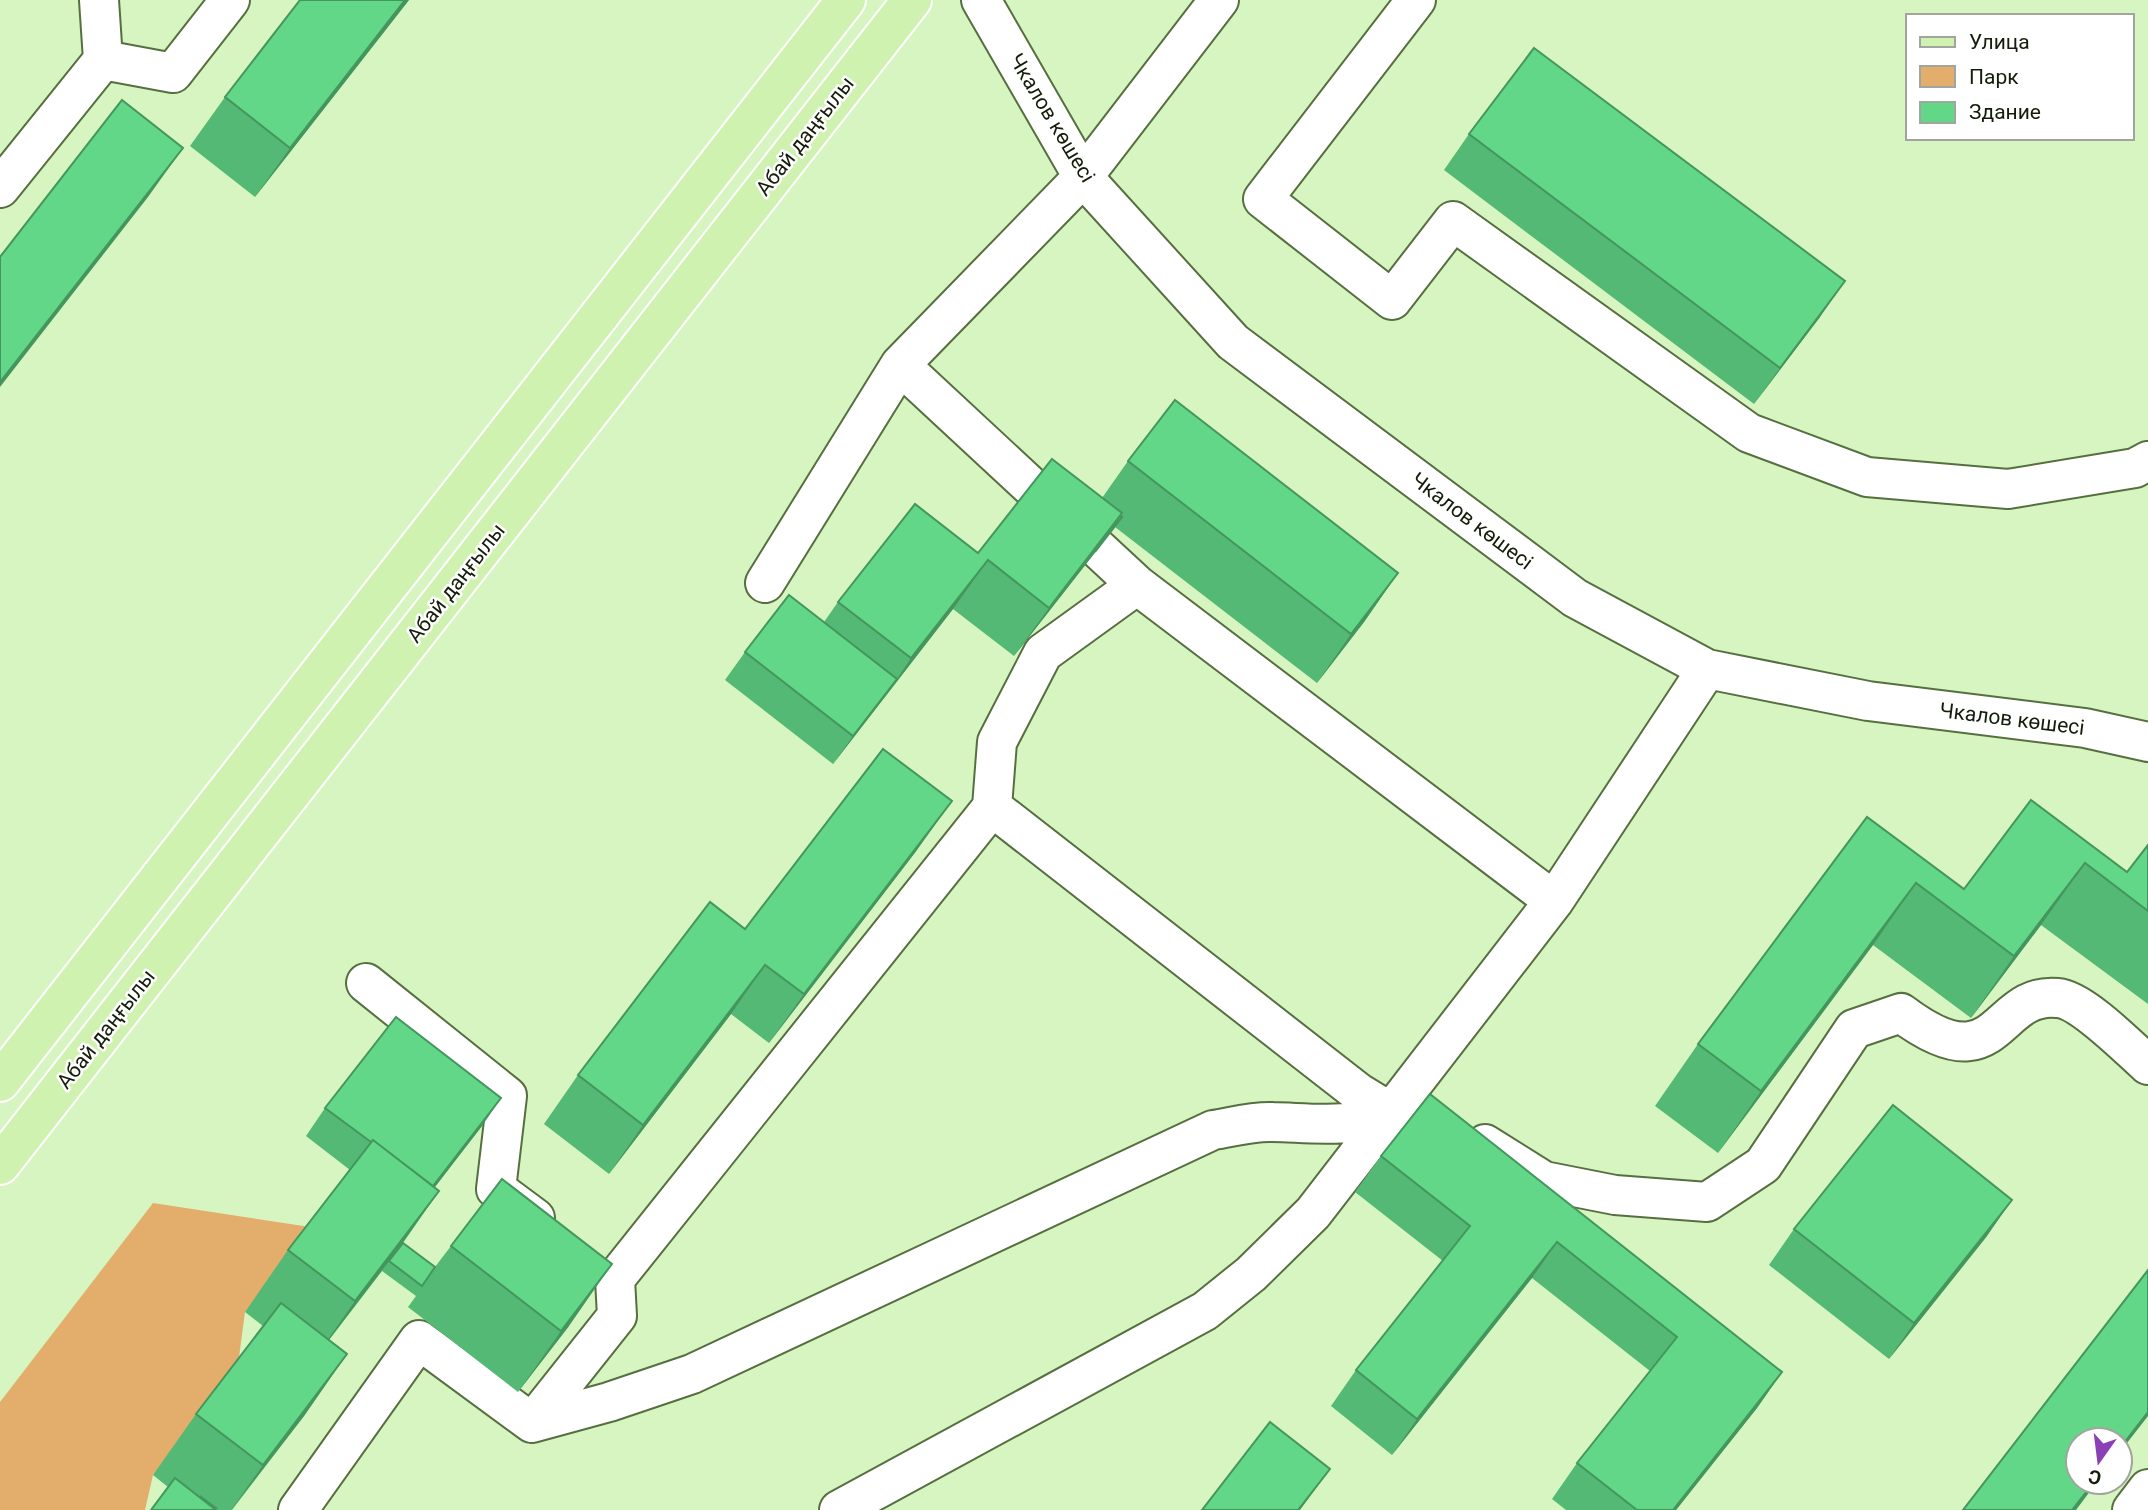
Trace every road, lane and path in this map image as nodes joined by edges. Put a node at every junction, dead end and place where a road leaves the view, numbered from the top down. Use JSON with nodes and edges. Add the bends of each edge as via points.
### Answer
{"nodes":[{"id":1,"x":99,"y":0,"type":"edge"},
{"id":2,"x":230,"y":0,"type":"edge"},
{"id":3,"x":846,"y":0,"type":"edge"},
{"id":4,"x":912,"y":0,"type":"edge"},
{"id":5,"x":981,"y":0,"type":"edge"},
{"id":6,"x":1219,"y":0,"type":"edge"},
{"id":7,"x":1416,"y":0,"type":"edge"},
{"id":8,"x":103,"y":60,"type":"junction"},
{"id":9,"x":1083,"y":177,"type":"junction"},
{"id":10,"x":0,"y":188,"type":"edge"},
{"id":11,"x":900,"y":365,"type":"junction"},
{"id":12,"x":2148,"y":461,"type":"edge"},
{"id":13,"x":765,"y":583,"type":"dead end"},
{"id":14,"x":1137,"y":585,"type":"junction"},
{"id":15,"x":1707,"y":669,"type":"junction"},
{"id":16,"x":2148,"y":742,"type":"edge"},
{"id":17,"x":992,"y":807,"type":"junction"},
{"id":18,"x":1554,"y":901,"type":"junction"},
{"id":19,"x":366,"y":982,"type":"dead end"},
{"id":20,"x":2148,"y":1065,"type":"edge"},
{"id":21,"x":0,"y":1082,"type":"edge"},
{"id":22,"x":1437,"y":1099,"type":"junction"},
{"id":23,"x":1390,"y":1112,"type":"junction"},
{"id":24,"x":0,"y":1165,"type":"edge"},
{"id":25,"x":615,"y":1279,"type":"junction"},
{"id":26,"x":532,"y":1423,"type":"junction"},
{"id":27,"x":2148,"y":1489,"type":"edge"},
{"id":28,"x":298,"y":1510,"type":"edge"},
{"id":29,"x":839,"y":1510,"type":"edge"},
{"id":30,"x":2132,"y":1510,"type":"edge"}],
"edges":[{"from":1,"to":8,"type":"street"},
{"from":2,"to":8,"type":"street","via":[[173,74]]},
{"from":3,"to":21,"type":"main road"},
{"from":4,"to":24,"type":"main road","name":"Абай даңғылы"},
{"from":5,"to":9,"type":"street","name":"Чкалов көшесі"},
{"from":6,"to":9,"type":"street"},
{"from":7,"to":12,"type":"street","via":[[1263,199],[1392,300],[1453,221],[1749,433],[1867,477],[2008,489],[2135,468]]},
{"from":8,"to":10,"type":"street"},
{"from":9,"to":11,"type":"street"},
{"from":9,"to":15,"type":"street","name":"Чкалов көшесі","via":[[1233,342],[1574,598]]},
{"from":11,"to":13,"type":"street"},
{"from":11,"to":14,"type":"street"},
{"from":14,"to":17,"type":"street","via":[[1043,653],[997,742]]},
{"from":14,"to":18,"type":"street"},
{"from":15,"to":16,"type":"street","name":"Чкалов көшесі","via":[[1868,701],[2085,728]]},
{"from":15,"to":18,"type":"street"},
{"from":17,"to":23,"type":"street","via":[[1359,1093]]},
{"from":17,"to":25,"type":"street"},
{"from":18,"to":22,"type":"street"},
{"from":19,"to":25,"type":"street","via":[[507,1096],[496,1189]]},
{"from":20,"to":22,"type":"street","via":[[2098,1020],[2060,998],[2032,999],[1991,1035],[1961,1043],[1927,1033],[1901,1013],[1854,1029],[1763,1164],[1707,1202],[1615,1195],[1544,1181],[1490,1148]]},
{"from":22,"to":23,"type":"street"},
{"from":23,"to":26,"type":"street","via":[[1321,1126],[1270,1121],[1213,1130],[692,1374]]},
{"from":23,"to":29,"type":"street","via":[[1312,1213],[1251,1274],[1205,1311]]},
{"from":25,"to":26,"type":"street","via":[[618,1316]]},
{"from":26,"to":28,"type":"street","via":[[419,1340]]},
{"from":27,"to":30,"type":"street"}]}
